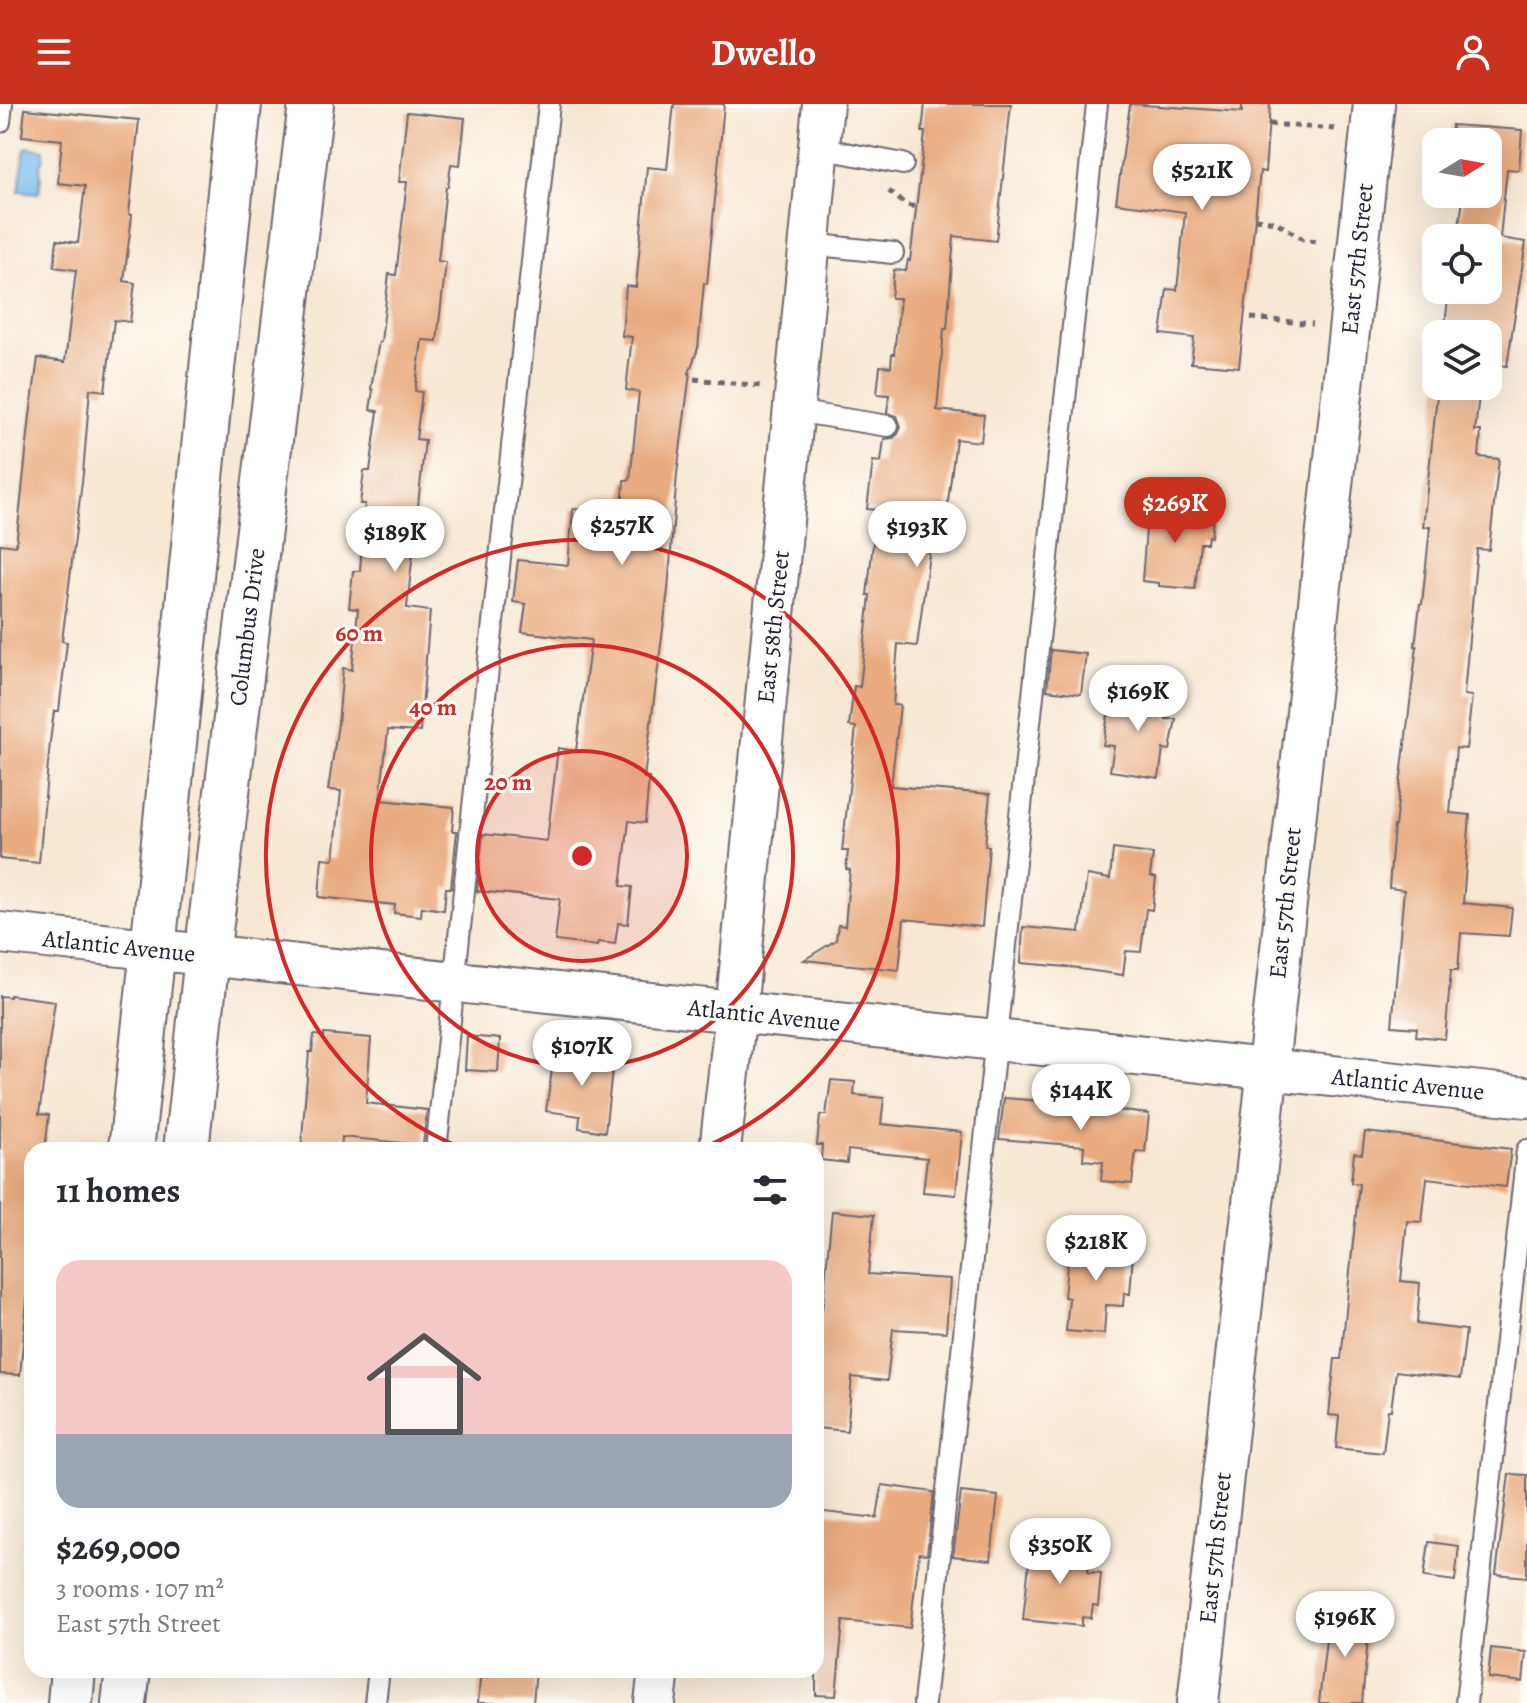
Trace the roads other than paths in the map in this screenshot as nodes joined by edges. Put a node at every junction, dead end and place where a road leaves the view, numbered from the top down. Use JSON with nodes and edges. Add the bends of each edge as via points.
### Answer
{"nodes":[{"id":1,"x":2,"y":104,"type":"edge"},
{"id":2,"x":239,"y":104,"type":"edge"},
{"id":3,"x":311,"y":104,"type":"edge"},
{"id":4,"x":549,"y":104,"type":"edge"},
{"id":5,"x":823,"y":104,"type":"edge"},
{"id":6,"x":1097,"y":104,"type":"edge"},
{"id":7,"x":1373,"y":118,"type":"edge"},
{"id":8,"x":0,"y":122,"type":"edge"},
{"id":9,"x":819,"y":148,"type":"junction"},
{"id":10,"x":903,"y":164,"type":"dead end"},
{"id":11,"x":809,"y":244,"type":"junction"},
{"id":12,"x":893,"y":253,"type":"dead end"},
{"id":13,"x":794,"y":401,"type":"junction"},
{"id":14,"x":888,"y":426,"type":"dead end"},
{"id":15,"x":0,"y":933,"type":"edge"},
{"id":16,"x":153,"y":949,"type":"junction"},
{"id":17,"x":207,"y":956,"type":"junction"},
{"id":18,"x":454,"y":982,"type":"junction"},
{"id":19,"x":736,"y":1012,"type":"junction"},
{"id":20,"x":996,"y":1040,"type":"junction"},
{"id":21,"x":1267,"y":1069,"type":"junction"},
{"id":22,"x":1527,"y":1097,"type":"edge"},
{"id":23,"x":132,"y":1142,"type":"edge"},
{"id":24,"x":187,"y":1142,"type":"edge"},
{"id":25,"x":437,"y":1142,"type":"edge"},
{"id":26,"x":721,"y":1142,"type":"edge"},
{"id":27,"x":1527,"y":1150,"type":"edge"},
{"id":28,"x":72,"y":1678,"type":"edge"},
{"id":29,"x":127,"y":1678,"type":"edge"},
{"id":30,"x":378,"y":1678,"type":"edge"},
{"id":31,"x":658,"y":1678,"type":"edge"},
{"id":32,"x":70,"y":1703,"type":"edge"},
{"id":33,"x":124,"y":1703,"type":"edge"},
{"id":34,"x":375,"y":1703,"type":"edge"},
{"id":35,"x":655,"y":1703,"type":"edge"},
{"id":36,"x":924,"y":1703,"type":"edge"},
{"id":37,"x":1198,"y":1703,"type":"edge"},
{"id":38,"x":1466,"y":1703,"type":"edge"}],
"edges":[{"from":1,"to":8,"type":"lane"},
{"from":2,"to":16,"type":"street"},
{"from":3,"to":17,"type":"street","name":"Columbus Drive"},
{"from":4,"to":18,"type":"lane"},
{"from":5,"to":9,"type":"street","name":"East 58th Street"},
{"from":6,"to":20,"type":"lane"},
{"from":7,"to":21,"type":"street","name":"East 57th Street"},
{"from":9,"to":10,"type":"lane"},
{"from":9,"to":11,"type":"street","name":"East 58th Street"},
{"from":11,"to":12,"type":"lane"},
{"from":11,"to":13,"type":"street","name":"East 58th Street"},
{"from":13,"to":14,"type":"lane"},
{"from":13,"to":19,"type":"street","name":"East 58th Street"},
{"from":15,"to":16,"type":"street","name":"Atlantic Avenue"},
{"from":16,"to":17,"type":"street","name":"Atlantic Avenue"},
{"from":16,"to":23,"type":"street"},
{"from":17,"to":18,"type":"street","name":"Atlantic Avenue"},
{"from":17,"to":24,"type":"street","name":"Columbus Drive"},
{"from":18,"to":19,"type":"street","name":"Atlantic Avenue"},
{"from":18,"to":25,"type":"lane"},
{"from":19,"to":20,"type":"street","name":"Atlantic Avenue"},
{"from":19,"to":26,"type":"street","name":"East 58th Street"},
{"from":20,"to":21,"type":"street","name":"Atlantic Avenue"},
{"from":20,"to":36,"type":"lane"},
{"from":21,"to":22,"type":"street","name":"Atlantic Avenue"},
{"from":21,"to":37,"type":"street","name":"East 57th Street"},
{"from":27,"to":38,"type":"lane"},
{"from":28,"to":32,"type":"street"},
{"from":29,"to":33,"type":"street"},
{"from":30,"to":34,"type":"lane"},
{"from":31,"to":35,"type":"street"}]}
